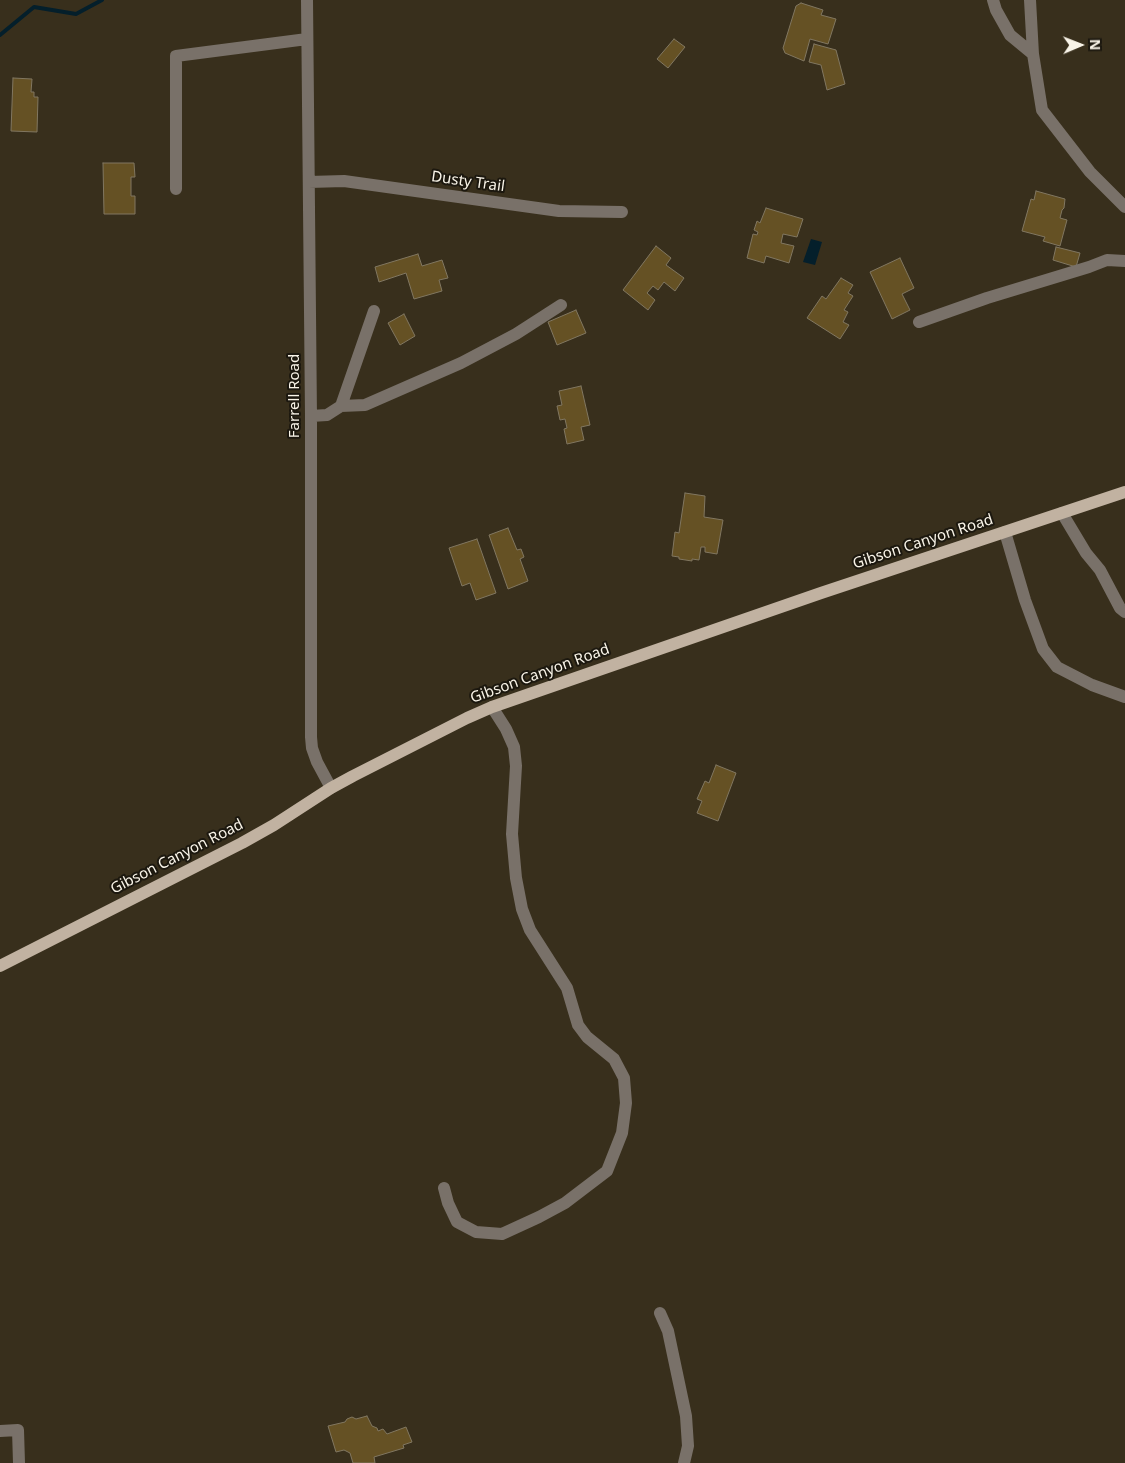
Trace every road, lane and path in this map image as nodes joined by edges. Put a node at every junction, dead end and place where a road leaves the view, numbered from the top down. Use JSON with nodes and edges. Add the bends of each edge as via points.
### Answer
{"nodes":[{"id":1,"x":307,"y":0,"type":"edge"},
{"id":2,"x":993,"y":0,"type":"edge"},
{"id":3,"x":1030,"y":0,"type":"edge"},
{"id":4,"x":307,"y":40,"type":"junction"},
{"id":5,"x":1033,"y":54,"type":"junction"},
{"id":6,"x":309,"y":182,"type":"junction"},
{"id":7,"x":176,"y":189,"type":"dead end"},
{"id":8,"x":1125,"y":206,"type":"edge"},
{"id":9,"x":622,"y":212,"type":"dead end"},
{"id":10,"x":1125,"y":261,"type":"edge"},
{"id":11,"x":561,"y":306,"type":"dead end"},
{"id":12,"x":374,"y":311,"type":"dead end"},
{"id":13,"x":919,"y":322,"type":"dead end"},
{"id":14,"x":341,"y":406,"type":"junction"},
{"id":15,"x":311,"y":416,"type":"junction"},
{"id":16,"x":1125,"y":492,"type":"edge"},
{"id":17,"x":1062,"y":513,"type":"junction"},
{"id":18,"x":1005,"y":532,"type":"junction"},
{"id":19,"x":1125,"y":612,"type":"edge"},
{"id":20,"x":1125,"y":697,"type":"edge"},
{"id":21,"x":492,"y":707,"type":"junction"},
{"id":22,"x":331,"y":788,"type":"junction"},
{"id":23,"x":0,"y":966,"type":"edge"},
{"id":24,"x":444,"y":1188,"type":"dead end"},
{"id":25,"x":660,"y":1313,"type":"dead end"},
{"id":26,"x":0,"y":1430,"type":"edge"},
{"id":27,"x":18,"y":1463,"type":"edge"},
{"id":28,"x":684,"y":1463,"type":"edge"}],
"edges":[{"from":1,"to":4,"type":"street","name":"Farrell Road"},
{"from":2,"to":5,"type":"street","via":[[1010,35]]},
{"from":3,"to":5,"type":"street"},
{"from":4,"to":6,"type":"street","name":"Farrell Road"},
{"from":4,"to":7,"type":"street","via":[[176,56]]},
{"from":5,"to":8,"type":"street","via":[[1042,110],[1090,172]]},
{"from":6,"to":9,"type":"street","name":"Dusty Trail","via":[[344,181],[559,212]]},
{"from":6,"to":15,"type":"street","name":"Farrell Road"},
{"from":10,"to":13,"type":"street","via":[[1107,260]]},
{"from":11,"to":14,"type":"street","via":[[461,363],[365,406]]},
{"from":12,"to":14,"type":"street"},
{"from":14,"to":15,"type":"street","via":[[328,415]]},
{"from":15,"to":22,"type":"street","name":"Farrell Road","via":[[311,737],[317,762]]},
{"from":16,"to":17,"type":"main road","name":"Gibson Canyon Road"},
{"from":17,"to":18,"type":"main road","name":"Gibson Canyon Road"},
{"from":17,"to":19,"type":"street"},
{"from":18,"to":20,"type":"street","via":[[1025,600],[1044,649],[1057,667]]},
{"from":18,"to":21,"type":"main road","name":"Gibson Canyon Road"},
{"from":21,"to":22,"type":"main road","name":"Gibson Canyon Road"},
{"from":21,"to":24,"type":"street","via":[[514,747],[512,834],[522,909],[530,930],[567,988],[578,1024],[587,1037],[614,1059],[624,1078],[626,1103],[622,1133],[607,1171],[565,1203],[539,1217],[502,1234],[476,1232],[457,1222]]},
{"from":22,"to":23,"type":"main road","name":"Gibson Canyon Road","via":[[242,843]]},
{"from":25,"to":28,"type":"street","via":[[668,1331],[686,1416],[688,1446]]},
{"from":26,"to":27,"type":"street","via":[[18,1430]]}]}
